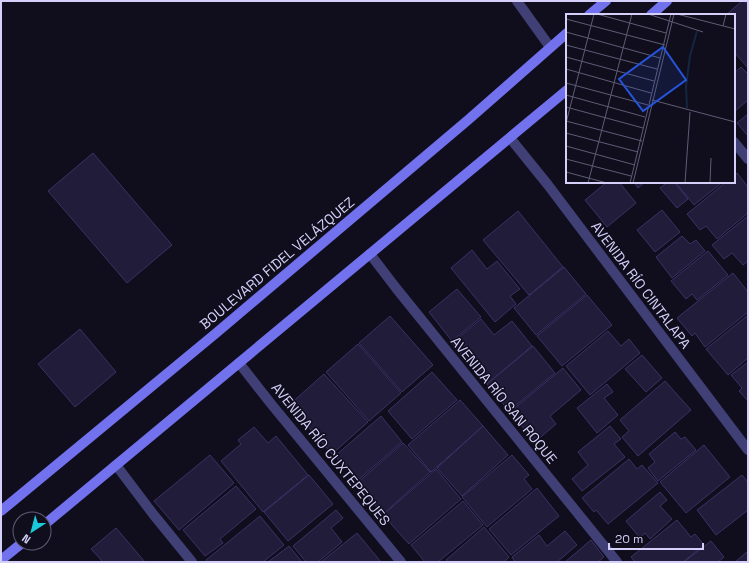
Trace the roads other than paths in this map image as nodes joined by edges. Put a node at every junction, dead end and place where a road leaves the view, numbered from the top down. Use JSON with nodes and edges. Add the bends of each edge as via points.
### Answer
{"nodes":[{"id":1,"x":517,"y":1,"type":"edge"},
{"id":2,"x":606,"y":1,"type":"edge"},
{"id":3,"x":667,"y":1,"type":"edge"},
{"id":4,"x":590,"y":14,"type":"edge"},
{"id":5,"x":652,"y":14,"type":"edge"},
{"id":6,"x":566,"y":34,"type":"edge"},
{"id":7,"x":550,"y":47,"type":"junction"},
{"id":8,"x":566,"y":91,"type":"edge"},
{"id":9,"x":510,"y":138,"type":"junction"},
{"id":10,"x":735,"y":143,"type":"edge"},
{"id":11,"x":748,"y":159,"type":"edge"},
{"id":12,"x":370,"y":254,"type":"junction"},
{"id":13,"x":239,"y":363,"type":"junction"},
{"id":14,"x":748,"y":450,"type":"edge"},
{"id":15,"x":116,"y":465,"type":"junction"},
{"id":16,"x":1,"y":511,"type":"edge"},
{"id":17,"x":52,"y":517,"type":"edge"},
{"id":18,"x":12,"y":551,"type":"edge"},
{"id":19,"x":1,"y":560,"type":"edge"},
{"id":20,"x":192,"y":562,"type":"edge"},
{"id":21,"x":401,"y":562,"type":"edge"},
{"id":22,"x":617,"y":562,"type":"edge"}],
"edges":[{"from":1,"to":7,"type":"street"},
{"from":2,"to":4,"type":"main road"},
{"from":3,"to":5,"type":"main road"},
{"from":6,"to":7,"type":"main road","name":"BOULEVARD FIDEL VELÁZQUEZ"},
{"from":7,"to":16,"type":"main road","name":"BOULEVARD FIDEL VELÁZQUEZ","via":[[215,334]]},
{"from":8,"to":9,"type":"main road"},
{"from":9,"to":12,"type":"main road"},
{"from":9,"to":14,"type":"street","name":"AVENIDA RÍO CINTALAPA"},
{"from":10,"to":11,"type":"street"},
{"from":12,"to":13,"type":"main road"},
{"from":12,"to":22,"type":"street","name":"AVENIDA RÍO SAN ROQUE"},
{"from":13,"to":15,"type":"main road"},
{"from":13,"to":21,"type":"street","name":"AVENIDA RÍO CUXTEPEQUES"},
{"from":15,"to":17,"type":"main road"},
{"from":15,"to":20,"type":"street"},
{"from":18,"to":19,"type":"main road"}]}
